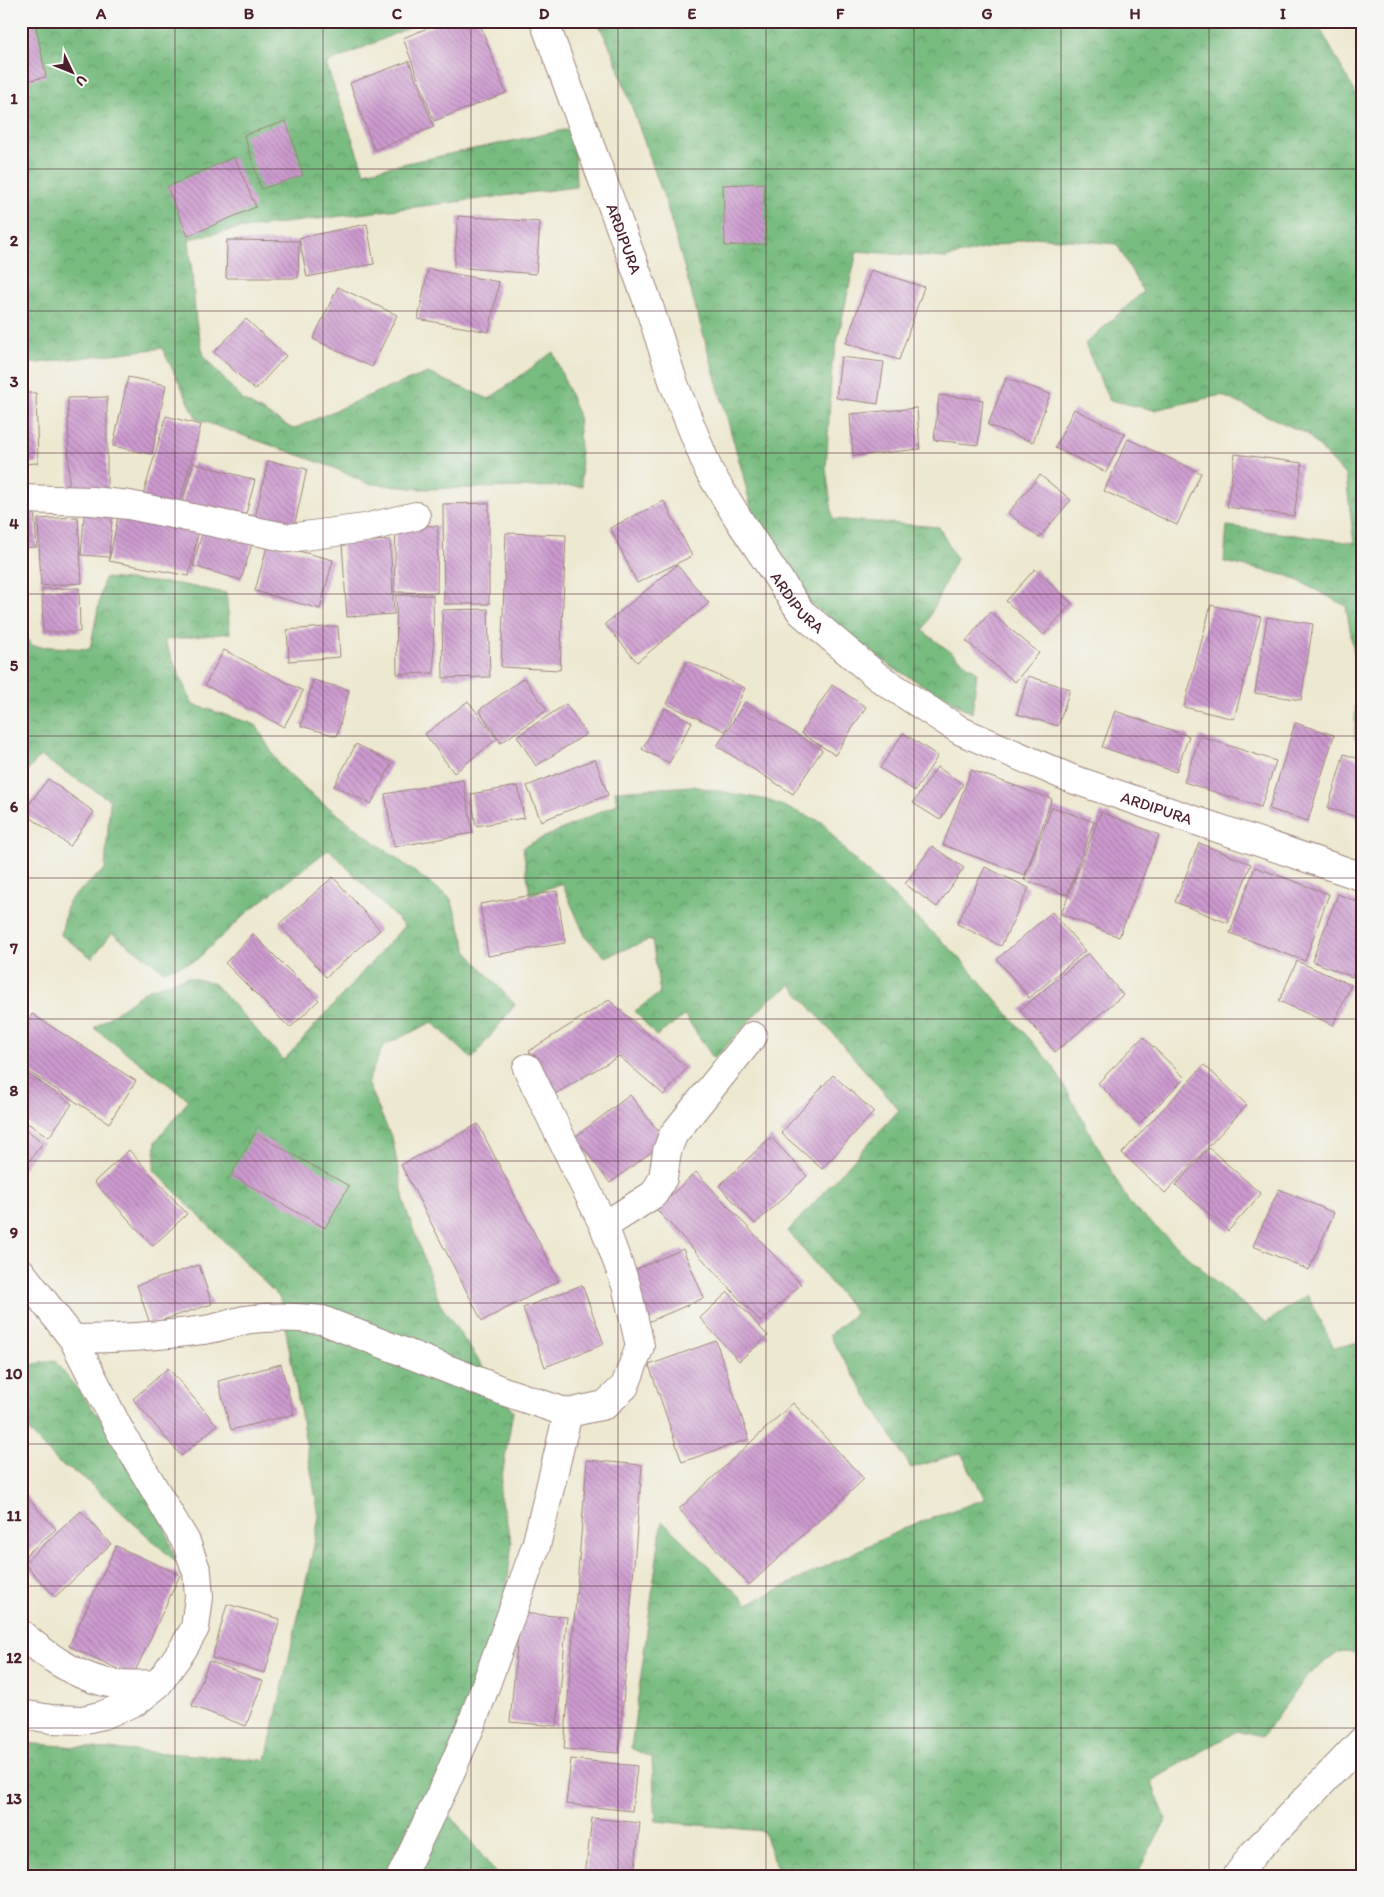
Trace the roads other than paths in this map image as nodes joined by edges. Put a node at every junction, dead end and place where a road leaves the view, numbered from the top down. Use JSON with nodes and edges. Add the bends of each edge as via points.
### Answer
{"nodes":[{"id":1,"x":544,"y":21,"type":"edge"},
{"id":2,"x":21,"y":499,"type":"edge"},
{"id":3,"x":416,"y":516,"type":"dead end"},
{"id":4,"x":1363,"y":877,"type":"edge"},
{"id":5,"x":754,"y":1036,"type":"dead end"},
{"id":6,"x":527,"y":1068,"type":"dead end"},
{"id":7,"x":604,"y":1226,"type":"junction"},
{"id":8,"x":21,"y":1272,"type":"edge"},
{"id":9,"x":73,"y":1340,"type":"junction"},
{"id":10,"x":568,"y":1413,"type":"junction"},
{"id":11,"x":21,"y":1634,"type":"edge"},
{"id":12,"x":158,"y":1684,"type":"junction"},
{"id":13,"x":21,"y":1714,"type":"edge"},
{"id":14,"x":1363,"y":1740,"type":"edge"},
{"id":15,"x":401,"y":1876,"type":"edge"},
{"id":16,"x":1237,"y":1876,"type":"edge"}],
"edges":[{"from":1,"to":4,"type":"street","name":"ARDIPURA","via":[[646,297],[674,384],[709,471],[801,612],[878,677],[961,731],[1072,779]]},
{"from":2,"to":3,"type":"street","via":[[129,505],[289,538],[365,528]]},
{"from":5,"to":7,"type":"street","via":[[673,1135],[663,1178],[654,1194]]},
{"from":6,"to":7,"type":"street"},
{"from":7,"to":10,"type":"street","via":[[626,1285],[640,1346],[625,1386],[619,1393],[605,1405]]},
{"from":8,"to":9,"type":"street"},
{"from":9,"to":10,"type":"street","via":[[206,1330],[246,1320],[295,1317],[322,1320]]},
{"from":9,"to":12,"type":"street","via":[[121,1433],[186,1542],[197,1572],[199,1597],[195,1628]]},
{"from":10,"to":15,"type":"street","via":[[532,1556],[472,1723]]},
{"from":11,"to":12,"type":"street","via":[[69,1669],[105,1682]]},
{"from":12,"to":13,"type":"street","via":[[137,1700],[82,1720]]},
{"from":14,"to":16,"type":"street","via":[[1253,1854]]}]}
